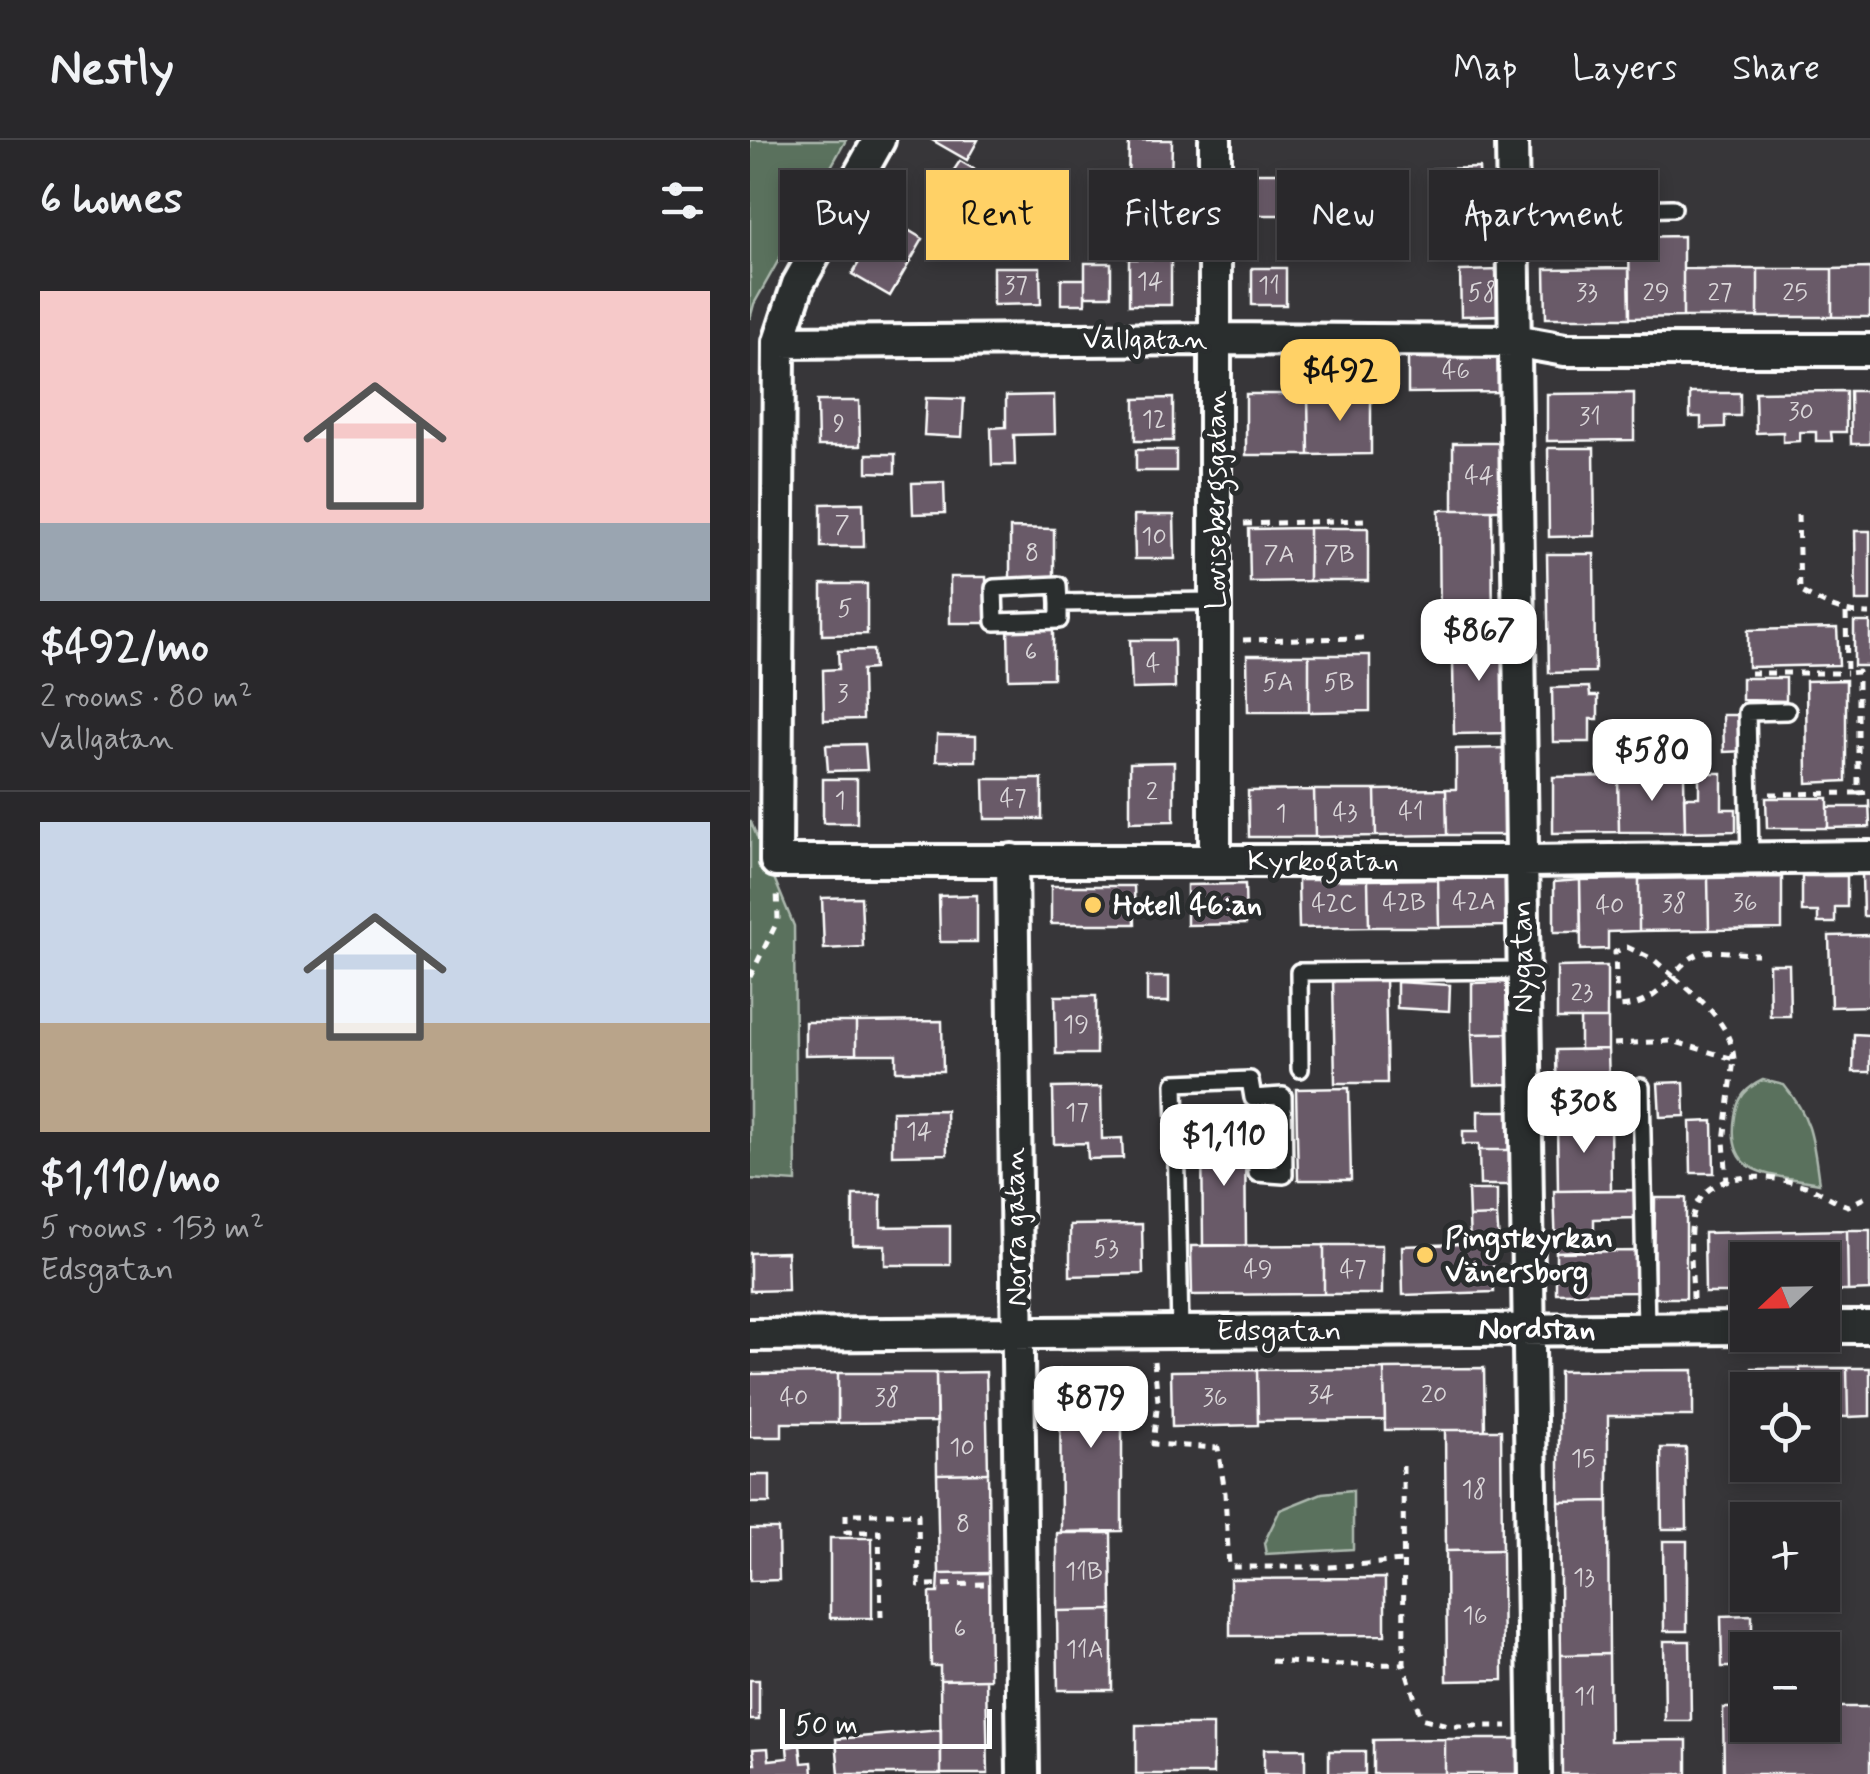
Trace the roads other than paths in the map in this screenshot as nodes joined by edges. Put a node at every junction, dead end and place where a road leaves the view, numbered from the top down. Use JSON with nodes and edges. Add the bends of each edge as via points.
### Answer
{"nodes":[{"id":1,"x":879,"y":140,"type":"edge"},
{"id":2,"x":1214,"y":140,"type":"edge"},
{"id":3,"x":1512,"y":140,"type":"edge"},
{"id":4,"x":1513,"y":170,"type":"edge"},
{"id":5,"x":1658,"y":208,"type":"edge"},
{"id":6,"x":1673,"y":208,"type":"dead end"},
{"id":7,"x":1514,"y":260,"type":"edge"},
{"id":8,"x":1216,"y":339,"type":"junction"},
{"id":9,"x":1515,"y":340,"type":"junction"},
{"id":10,"x":779,"y":342,"type":"junction"},
{"id":11,"x":1870,"y":350,"type":"edge"},
{"id":12,"x":1216,"y":601,"type":"junction"},
{"id":13,"x":1058,"y":603,"type":"junction"},
{"id":14,"x":1786,"y":711,"type":"dead end"},
{"id":15,"x":1870,"y":857,"type":"edge"},
{"id":16,"x":1750,"y":858,"type":"junction"},
{"id":17,"x":1012,"y":860,"type":"junction"},
{"id":18,"x":1215,"y":860,"type":"junction"},
{"id":19,"x":1522,"y":861,"type":"junction"},
{"id":20,"x":1524,"y":970,"type":"junction"},
{"id":21,"x":1300,"y":1069,"type":"dead end"},
{"id":22,"x":1641,"y":1087,"type":"dead end"},
{"id":23,"x":1176,"y":1126,"type":"junction"},
{"id":24,"x":1870,"y":1326,"type":"edge"},
{"id":25,"x":1840,"y":1327,"type":"edge"},
{"id":26,"x":1730,"y":1328,"type":"edge"},
{"id":27,"x":1529,"y":1329,"type":"junction"},
{"id":28,"x":1646,"y":1329,"type":"junction"},
{"id":29,"x":1166,"y":1332,"type":"junction"},
{"id":30,"x":1017,"y":1333,"type":"junction"},
{"id":31,"x":750,"y":1335,"type":"edge"},
{"id":32,"x":1022,"y":1774,"type":"edge"},
{"id":33,"x":1535,"y":1774,"type":"edge"}],
"edges":[{"from":1,"to":10,"type":"street","via":[[798,284]]},
{"from":2,"to":8,"type":"street","name":"Lovisebergsgatan"},
{"from":3,"to":4,"type":"street","name":"Nygatan"},
{"from":5,"to":6,"type":"lane"},
{"from":7,"to":9,"type":"street","name":"Nygatan"},
{"from":8,"to":9,"type":"street","name":"Vallgatan"},
{"from":8,"to":10,"type":"street","name":"Vallgatan"},
{"from":8,"to":12,"type":"street","name":"Lovisebergsgatan"},
{"from":9,"to":11,"type":"street","name":"Vallgatan","via":[[1565,350]]},
{"from":9,"to":19,"type":"street","name":"Nygatan"},
{"from":10,"to":17,"type":"street","name":"Kyrkogatan","via":[[776,861]]},
{"from":12,"to":13,"type":"lane"},
{"from":12,"to":18,"type":"street","name":"Lovisebergsgatan"},
{"from":13,"to":13,"type":"lane","via":[[1059,620],[995,622],[994,588],[1058,586]]},
{"from":14,"to":16,"type":"lane","via":[[1747,712]]},
{"from":15,"to":16,"type":"street","name":"Kyrkogatan"},
{"from":16,"to":19,"type":"street","name":"Kyrkogatan"},
{"from":17,"to":18,"type":"street","name":"Kyrkogatan"},
{"from":17,"to":30,"type":"street","name":"Norra gatan"},
{"from":18,"to":19,"type":"street","name":"Kyrkogatan"},
{"from":19,"to":20,"type":"street","name":"Nygatan"},
{"from":20,"to":21,"type":"lane","via":[[1299,972]]},
{"from":20,"to":27,"type":"street","name":"Nygatan"},
{"from":22,"to":28,"type":"lane"},
{"from":23,"to":23,"type":"lane","via":[[1175,1084],[1250,1080],[1253,1098],[1283,1096],[1284,1174],[1256,1173],[1256,1124]]},
{"from":23,"to":29,"type":"lane"},
{"from":24,"to":25,"type":"street"},
{"from":26,"to":28,"type":"street","name":"Edsgatan"},
{"from":27,"to":28,"type":"street","name":"Edsgatan"},
{"from":27,"to":29,"type":"street","name":"Edsgatan"},
{"from":27,"to":33,"type":"street","name":"Nygatan"},
{"from":29,"to":30,"type":"street","name":"Edsgatan"},
{"from":30,"to":31,"type":"street","name":"Edsgatan"},
{"from":30,"to":32,"type":"street","name":"Norra gatan"}]}
